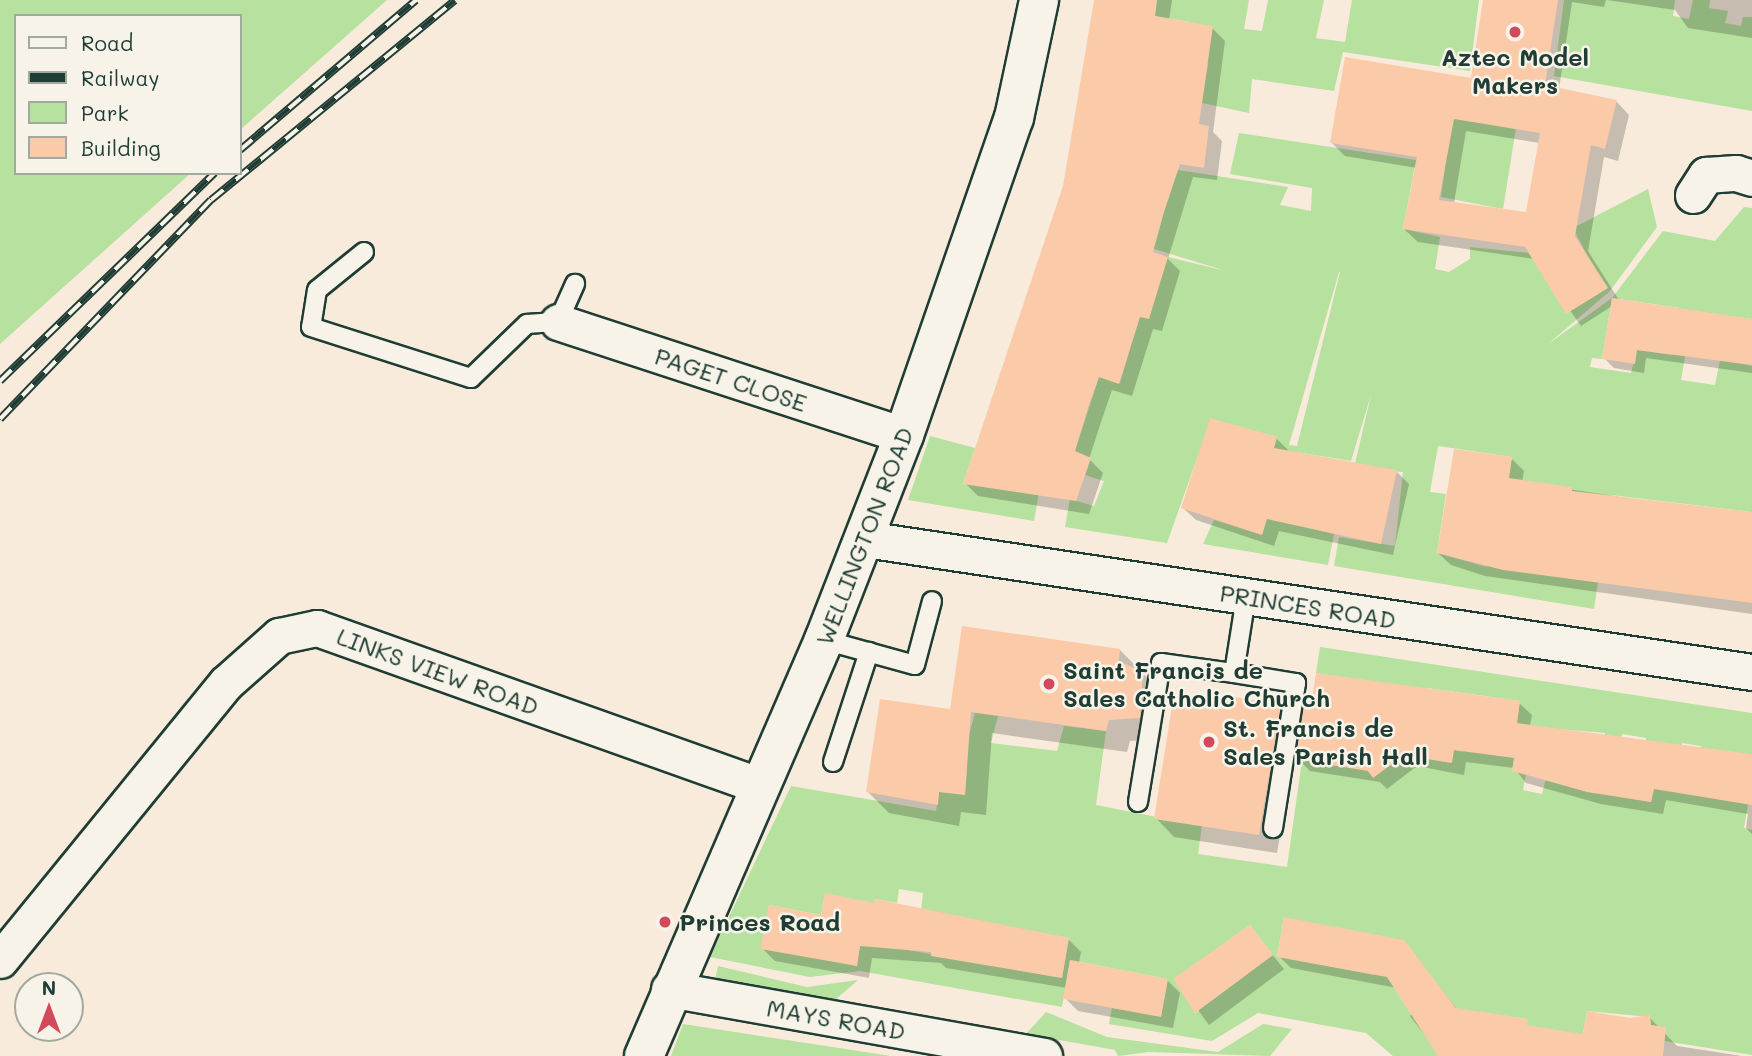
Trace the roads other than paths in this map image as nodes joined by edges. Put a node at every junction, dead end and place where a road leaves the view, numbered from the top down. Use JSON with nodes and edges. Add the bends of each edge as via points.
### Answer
{"nodes":[{"id":1,"x":1038,"y":0,"type":"edge"},
{"id":2,"x":1752,"y":178,"type":"edge"},
{"id":3,"x":1693,"y":195,"type":"dead end"},
{"id":4,"x":364,"y":252,"type":"dead end"},
{"id":5,"x":575,"y":284,"type":"dead end"},
{"id":6,"x":558,"y":322,"type":"junction"},
{"id":7,"x":904,"y":435,"type":"junction"},
{"id":8,"x":865,"y":539,"type":"junction"},
{"id":9,"x":1246,"y":597,"type":"junction"},
{"id":10,"x":932,"y":601,"type":"dead end"},
{"id":11,"x":824,"y":640,"type":"junction"},
{"id":12,"x":869,"y":652,"type":"junction"},
{"id":13,"x":1752,"y":672,"type":"edge"},
{"id":14,"x":1234,"y":673,"type":"junction"},
{"id":15,"x":834,"y":762,"type":"dead end"},
{"id":16,"x":761,"y":786,"type":"junction"},
{"id":17,"x":1138,"y":802,"type":"dead end"},
{"id":18,"x":1273,"y":828,"type":"dead end"},
{"id":19,"x":0,"y":960,"type":"edge"},
{"id":20,"x":669,"y":989,"type":"junction"},
{"id":21,"x":643,"y":1056,"type":"edge"},
{"id":22,"x":1044,"y":1056,"type":"edge"}],
"edges":[{"from":1,"to":7,"type":"main road","name":"WELLINGTON ROAD","via":[[1014,118]]},
{"from":2,"to":3,"type":"street","via":[[1736,173],[1706,175]]},
{"from":4,"to":6,"type":"lane","via":[[317,290],[311,327],[471,378],[527,324]]},
{"from":5,"to":6,"type":"lane"},
{"from":6,"to":7,"type":"street","name":"PAGET CLOSE"},
{"from":7,"to":8,"type":"main road","name":"WELLINGTON ROAD"},
{"from":8,"to":9,"type":"street","name":"PRINCES ROAD"},
{"from":8,"to":11,"type":"main road","name":"WELLINGTON ROAD"},
{"from":9,"to":13,"type":"street","name":"PRINCES ROAD"},
{"from":9,"to":14,"type":"lane"},
{"from":10,"to":12,"type":"lane","via":[[915,665]]},
{"from":11,"to":12,"type":"lane"},
{"from":11,"to":16,"type":"main road","name":"WELLINGTON ROAD"},
{"from":12,"to":15,"type":"lane"},
{"from":14,"to":17,"type":"lane","via":[[1161,663]]},
{"from":14,"to":18,"type":"lane","via":[[1296,683]]},
{"from":16,"to":19,"type":"street","name":"LINKS VIEW ROAD","via":[[317,628],[279,636],[226,683]]},
{"from":16,"to":20,"type":"main road","name":"WELLINGTON ROAD"},
{"from":20,"to":21,"type":"main road","name":"WELLINGTON ROAD"},
{"from":20,"to":22,"type":"street","name":"MAYS ROAD"}]}
